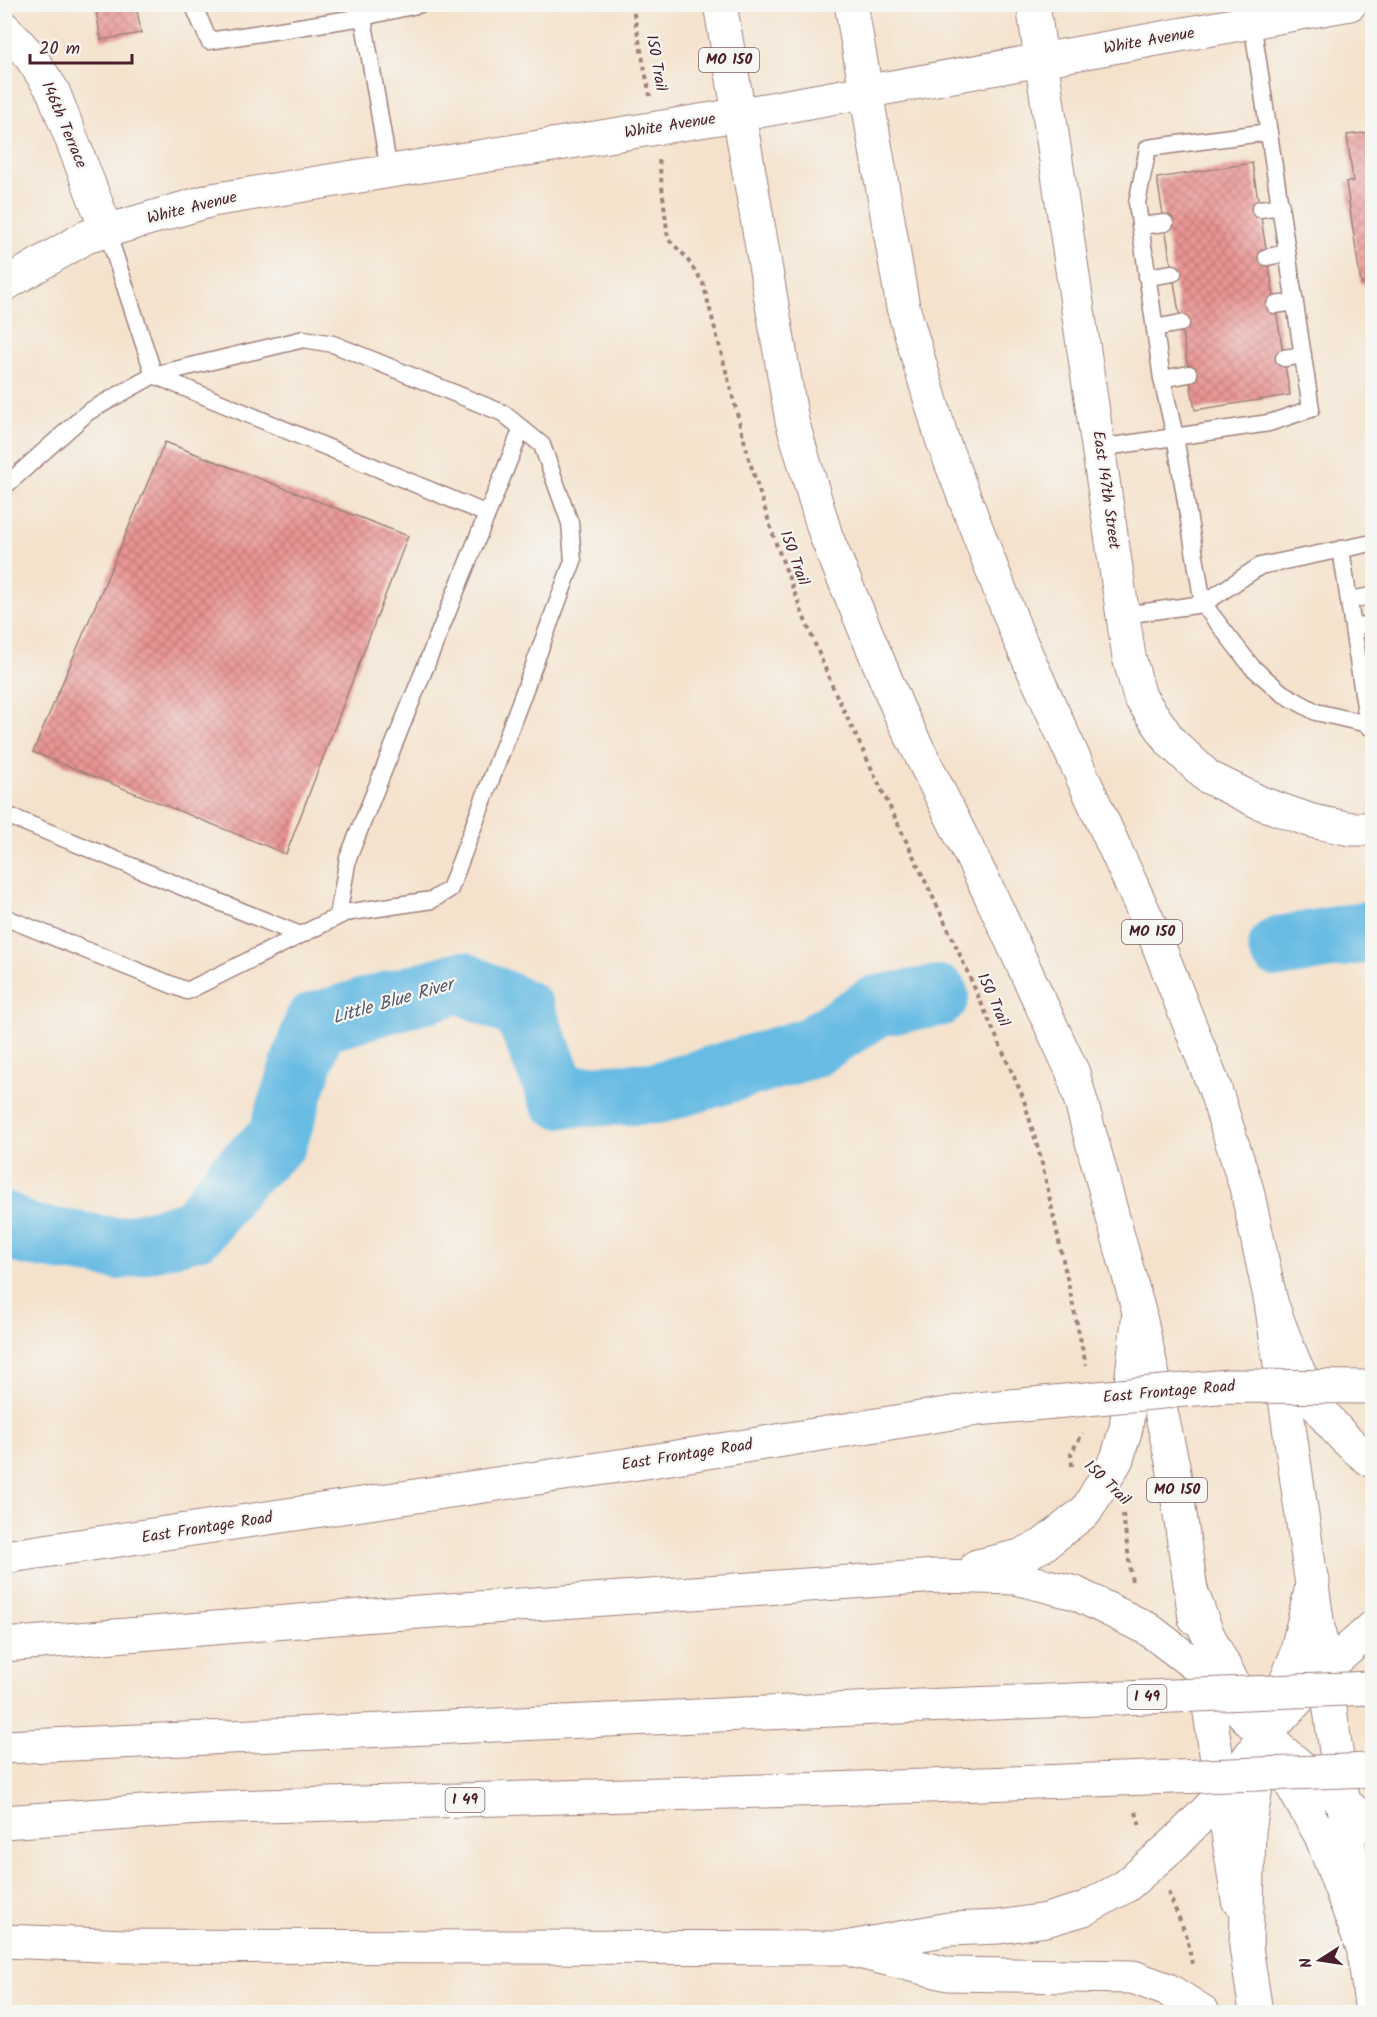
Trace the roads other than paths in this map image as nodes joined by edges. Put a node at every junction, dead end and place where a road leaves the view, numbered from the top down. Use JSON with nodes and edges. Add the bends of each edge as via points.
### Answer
{"nodes":[{"id":1,"x":193,"y":4,"type":"edge"},
{"id":2,"x":421,"y":4,"type":"edge"},
{"id":3,"x":720,"y":4,"type":"edge"},
{"id":4,"x":851,"y":4,"type":"edge"},
{"id":5,"x":1034,"y":4,"type":"edge"},
{"id":6,"x":1350,"y":4,"type":"edge"},
{"id":7,"x":362,"y":11,"type":"edge"},
{"id":8,"x":1252,"y":22,"type":"junction"},
{"id":9,"x":4,"y":28,"type":"edge"},
{"id":10,"x":1041,"y":60,"type":"junction"},
{"id":11,"x":865,"y":92,"type":"junction"},
{"id":12,"x":737,"y":115,"type":"junction"},
{"id":13,"x":1269,"y":132,"type":"junction"},
{"id":14,"x":389,"y":171,"type":"junction"},
{"id":15,"x":1281,"y":206,"type":"junction"},
{"id":16,"x":1260,"y":209,"type":"dead end"},
{"id":17,"x":1165,"y":223,"type":"dead end"},
{"id":18,"x":1140,"y":226,"type":"junction"},
{"id":19,"x":107,"y":231,"type":"junction"},
{"id":20,"x":1287,"y":254,"type":"junction"},
{"id":21,"x":1267,"y":257,"type":"dead end"},
{"id":22,"x":1173,"y":273,"type":"dead end"},
{"id":23,"x":1147,"y":277,"type":"junction"},
{"id":24,"x":4,"y":285,"type":"edge"},
{"id":25,"x":1294,"y":302,"type":"junction"},
{"id":26,"x":1275,"y":305,"type":"dead end"},
{"id":27,"x":1181,"y":323,"type":"dead end"},
{"id":28,"x":1155,"y":328,"type":"junction"},
{"id":29,"x":1303,"y":355,"type":"junction"},
{"id":30,"x":1284,"y":358,"type":"dead end"},
{"id":31,"x":1189,"y":374,"type":"dead end"},
{"id":32,"x":154,"y":375,"type":"junction"},
{"id":33,"x":1162,"y":379,"type":"junction"},
{"id":34,"x":522,"y":428,"type":"junction"},
{"id":35,"x":1175,"y":436,"type":"junction"},
{"id":36,"x":1099,"y":448,"type":"junction"},
{"id":37,"x":4,"y":487,"type":"edge"},
{"id":38,"x":487,"y":514,"type":"junction"},
{"id":39,"x":1372,"y":543,"type":"edge"},
{"id":40,"x":1341,"y":549,"type":"junction"},
{"id":41,"x":1372,"y":596,"type":"edge"},
{"id":42,"x":1349,"y":600,"type":"junction"},
{"id":43,"x":1203,"y":604,"type":"junction"},
{"id":44,"x":1124,"y":615,"type":"junction"},
{"id":45,"x":1372,"y":624,"type":"edge"},
{"id":46,"x":1353,"y":627,"type":"junction"},
{"id":47,"x":1365,"y":654,"type":"edge"},
{"id":48,"x":1367,"y":681,"type":"edge"},
{"id":49,"x":1370,"y":725,"type":"edge"},
{"id":50,"x":4,"y":814,"type":"edge"},
{"id":51,"x":1372,"y":829,"type":"edge"},
{"id":52,"x":4,"y":916,"type":"edge"},
{"id":53,"x":338,"y":916,"type":"junction"},
{"id":54,"x":300,"y":935,"type":"junction"},
{"id":55,"x":1271,"y":1302,"type":"junction"},
{"id":56,"x":1139,"y":1312,"type":"junction"},
{"id":57,"x":1372,"y":1387,"type":"edge"},
{"id":58,"x":1372,"y":1461,"type":"edge"},
{"id":59,"x":4,"y":1540,"type":"edge"},
{"id":60,"x":49,"y":1552,"type":"junction"},
{"id":61,"x":4,"y":1557,"type":"edge"},
{"id":62,"x":937,"y":1576,"type":"junction"},
{"id":63,"x":1312,"y":1582,"type":"junction"},
{"id":64,"x":1191,"y":1590,"type":"junction"},
{"id":65,"x":1372,"y":1628,"type":"edge"},
{"id":66,"x":4,"y":1645,"type":"edge"},
{"id":67,"x":1326,"y":1669,"type":"junction"},
{"id":68,"x":1203,"y":1671,"type":"junction"},
{"id":69,"x":1372,"y":1688,"type":"edge"},
{"id":70,"x":1264,"y":1736,"type":"junction"},
{"id":71,"x":4,"y":1748,"type":"edge"},
{"id":72,"x":1372,"y":1770,"type":"edge"},
{"id":73,"x":1222,"y":1795,"type":"junction"},
{"id":74,"x":1343,"y":1799,"type":"junction"},
{"id":75,"x":4,"y":1822,"type":"edge"},
{"id":76,"x":1372,"y":1826,"type":"edge"},
{"id":77,"x":4,"y":1941,"type":"edge"},
{"id":78,"x":1246,"y":1947,"type":"junction"},
{"id":79,"x":845,"y":1948,"type":"junction"},
{"id":80,"x":1363,"y":1948,"type":"junction"},
{"id":81,"x":1201,"y":2010,"type":"edge"},
{"id":82,"x":1256,"y":2013,"type":"edge"},
{"id":83,"x":1372,"y":2013,"type":"edge"}],
"edges":[{"from":1,"to":7,"type":"lane","via":[[209,41]]},
{"from":2,"to":7,"type":"lane"},
{"from":3,"to":12,"type":"main road","number":"MO 150"},
{"from":4,"to":11,"type":"main road","number":"MO 150"},
{"from":5,"to":10,"type":"main road","name":"East 147th Street"},
{"from":6,"to":8,"type":"main road","name":"White Avenue"},
{"from":7,"to":14,"type":"lane"},
{"from":8,"to":10,"type":"main road","name":"White Avenue"},
{"from":8,"to":13,"type":"lane"},
{"from":9,"to":19,"type":"main road","name":"146th Terrace","via":[[30,56],[53,91]]},
{"from":10,"to":11,"type":"main road","name":"White Avenue"},
{"from":10,"to":36,"type":"main road","name":"East 147th Street"},
{"from":11,"to":12,"type":"main road","name":"White Avenue"},
{"from":11,"to":55,"type":"main road","number":"MO 150","via":[[903,308],[942,439],[1017,634],[1154,934],[1215,1089],[1247,1190]]},
{"from":12,"to":14,"type":"main road","name":"White Avenue"},
{"from":12,"to":56,"type":"main road","number":"MO 150","via":[[792,421],[826,536],[898,711],[989,892],[1073,1073]]},
{"from":13,"to":15,"type":"lane"},
{"from":13,"to":18,"type":"lane","via":[[1148,148],[1137,203]]},
{"from":14,"to":19,"type":"main road","name":"White Avenue","via":[[212,200]]},
{"from":15,"to":16,"type":"lane"},
{"from":15,"to":20,"type":"lane"},
{"from":17,"to":18,"type":"lane"},
{"from":18,"to":23,"type":"lane"},
{"from":19,"to":24,"type":"main road","name":"White Avenue","via":[[86,237]]},
{"from":19,"to":32,"type":"lane"},
{"from":20,"to":21,"type":"lane"},
{"from":20,"to":25,"type":"lane"},
{"from":22,"to":23,"type":"lane"},
{"from":23,"to":28,"type":"lane"},
{"from":25,"to":26,"type":"lane"},
{"from":25,"to":29,"type":"lane"},
{"from":27,"to":28,"type":"lane"},
{"from":28,"to":33,"type":"lane"},
{"from":29,"to":30,"type":"lane"},
{"from":29,"to":35,"type":"lane","via":[[1311,409],[1269,423]]},
{"from":31,"to":33,"type":"lane"},
{"from":32,"to":34,"type":"lane","via":[[304,339],[333,344],[503,413]]},
{"from":32,"to":37,"type":"lane","via":[[88,412]]},
{"from":32,"to":38,"type":"lane"},
{"from":33,"to":35,"type":"lane"},
{"from":34,"to":38,"type":"lane"},
{"from":34,"to":53,"type":"lane","via":[[542,445],[570,523],[573,561],[450,889],[432,900]]},
{"from":35,"to":36,"type":"lane"},
{"from":35,"to":43,"type":"lane"},
{"from":36,"to":44,"type":"main road","name":"East 147th Street"},
{"from":38,"to":53,"type":"lane","via":[[348,858]]},
{"from":39,"to":40,"type":"lane"},
{"from":40,"to":42,"type":"lane"},
{"from":40,"to":43,"type":"lane","via":[[1260,566]]},
{"from":41,"to":42,"type":"lane"},
{"from":42,"to":46,"type":"lane"},
{"from":43,"to":44,"type":"lane"},
{"from":43,"to":49,"type":"lane","via":[[1251,667],[1282,693],[1316,712]]},
{"from":44,"to":51,"type":"main road","name":"East 147th Street","via":[[1129,657],[1140,697],[1171,742],[1208,777],[1261,803],[1312,821]]},
{"from":45,"to":46,"type":"lane"},
{"from":46,"to":47,"type":"lane"},
{"from":47,"to":48,"type":"lane"},
{"from":48,"to":49,"type":"lane"},
{"from":50,"to":54,"type":"lane"},
{"from":52,"to":54,"type":"lane","via":[[187,991]]},
{"from":53,"to":54,"type":"lane"},
{"from":55,"to":58,"type":"main road","via":[[1291,1359],[1311,1399],[1333,1429]]},
{"from":55,"to":63,"type":"main road","number":"MO 150"},
{"from":56,"to":62,"type":"main road","via":[[1126,1428],[1117,1460],[1086,1511],[1043,1545],[1020,1556]]},
{"from":56,"to":64,"type":"main road","number":"MO 150","via":[[1173,1466]]},
{"from":57,"to":60,"type":"main road","name":"East Frontage Road","bridge":true,"via":[[1228,1386],[977,1409]]},
{"from":59,"to":60,"type":"main road"},
{"from":60,"to":61,"type":"main road","name":"East Frontage Road"},
{"from":62,"to":66,"type":"main road"},
{"from":62,"to":68,"type":"main road","via":[[1016,1578],[1076,1593],[1132,1621]]},
{"from":63,"to":67,"type":"main road","number":"MO 150"},
{"from":63,"to":70,"type":"main road","via":[[1295,1659]]},
{"from":64,"to":68,"type":"main road","number":"MO 150"},
{"from":64,"to":70,"type":"main road","via":[[1222,1665]]},
{"from":65,"to":67,"type":"main road"},
{"from":67,"to":70,"type":"main road"},
{"from":67,"to":74,"type":"main road","number":"MO 150"},
{"from":68,"to":70,"type":"main road"},
{"from":68,"to":73,"type":"main road","number":"MO 150"},
{"from":69,"to":71,"type":"main road","number":"I 49","bridge":true},
{"from":70,"to":73,"type":"main road"},
{"from":70,"to":74,"type":"main road"},
{"from":70,"to":78,"type":"main road","via":[[1249,1831]]},
{"from":70,"to":80,"type":"main road","via":[[1321,1836]]},
{"from":72,"to":75,"type":"main road","number":"I 49","bridge":true,"via":[[199,1808]]},
{"from":73,"to":78,"type":"main road","number":"MO 150"},
{"from":73,"to":79,"type":"main road","via":[[1126,1886],[1084,1909],[999,1928],[949,1929]]},
{"from":74,"to":76,"type":"main road"},
{"from":74,"to":80,"type":"main road","number":"MO 150"},
{"from":77,"to":79,"type":"main road","via":[[138,1946]]},
{"from":78,"to":82,"type":"main road","number":"MO 150"},
{"from":79,"to":81,"type":"main road","via":[[948,1974],[1133,1977],[1168,1990]]},
{"from":80,"to":83,"type":"main road","number":"MO 150"}]}
